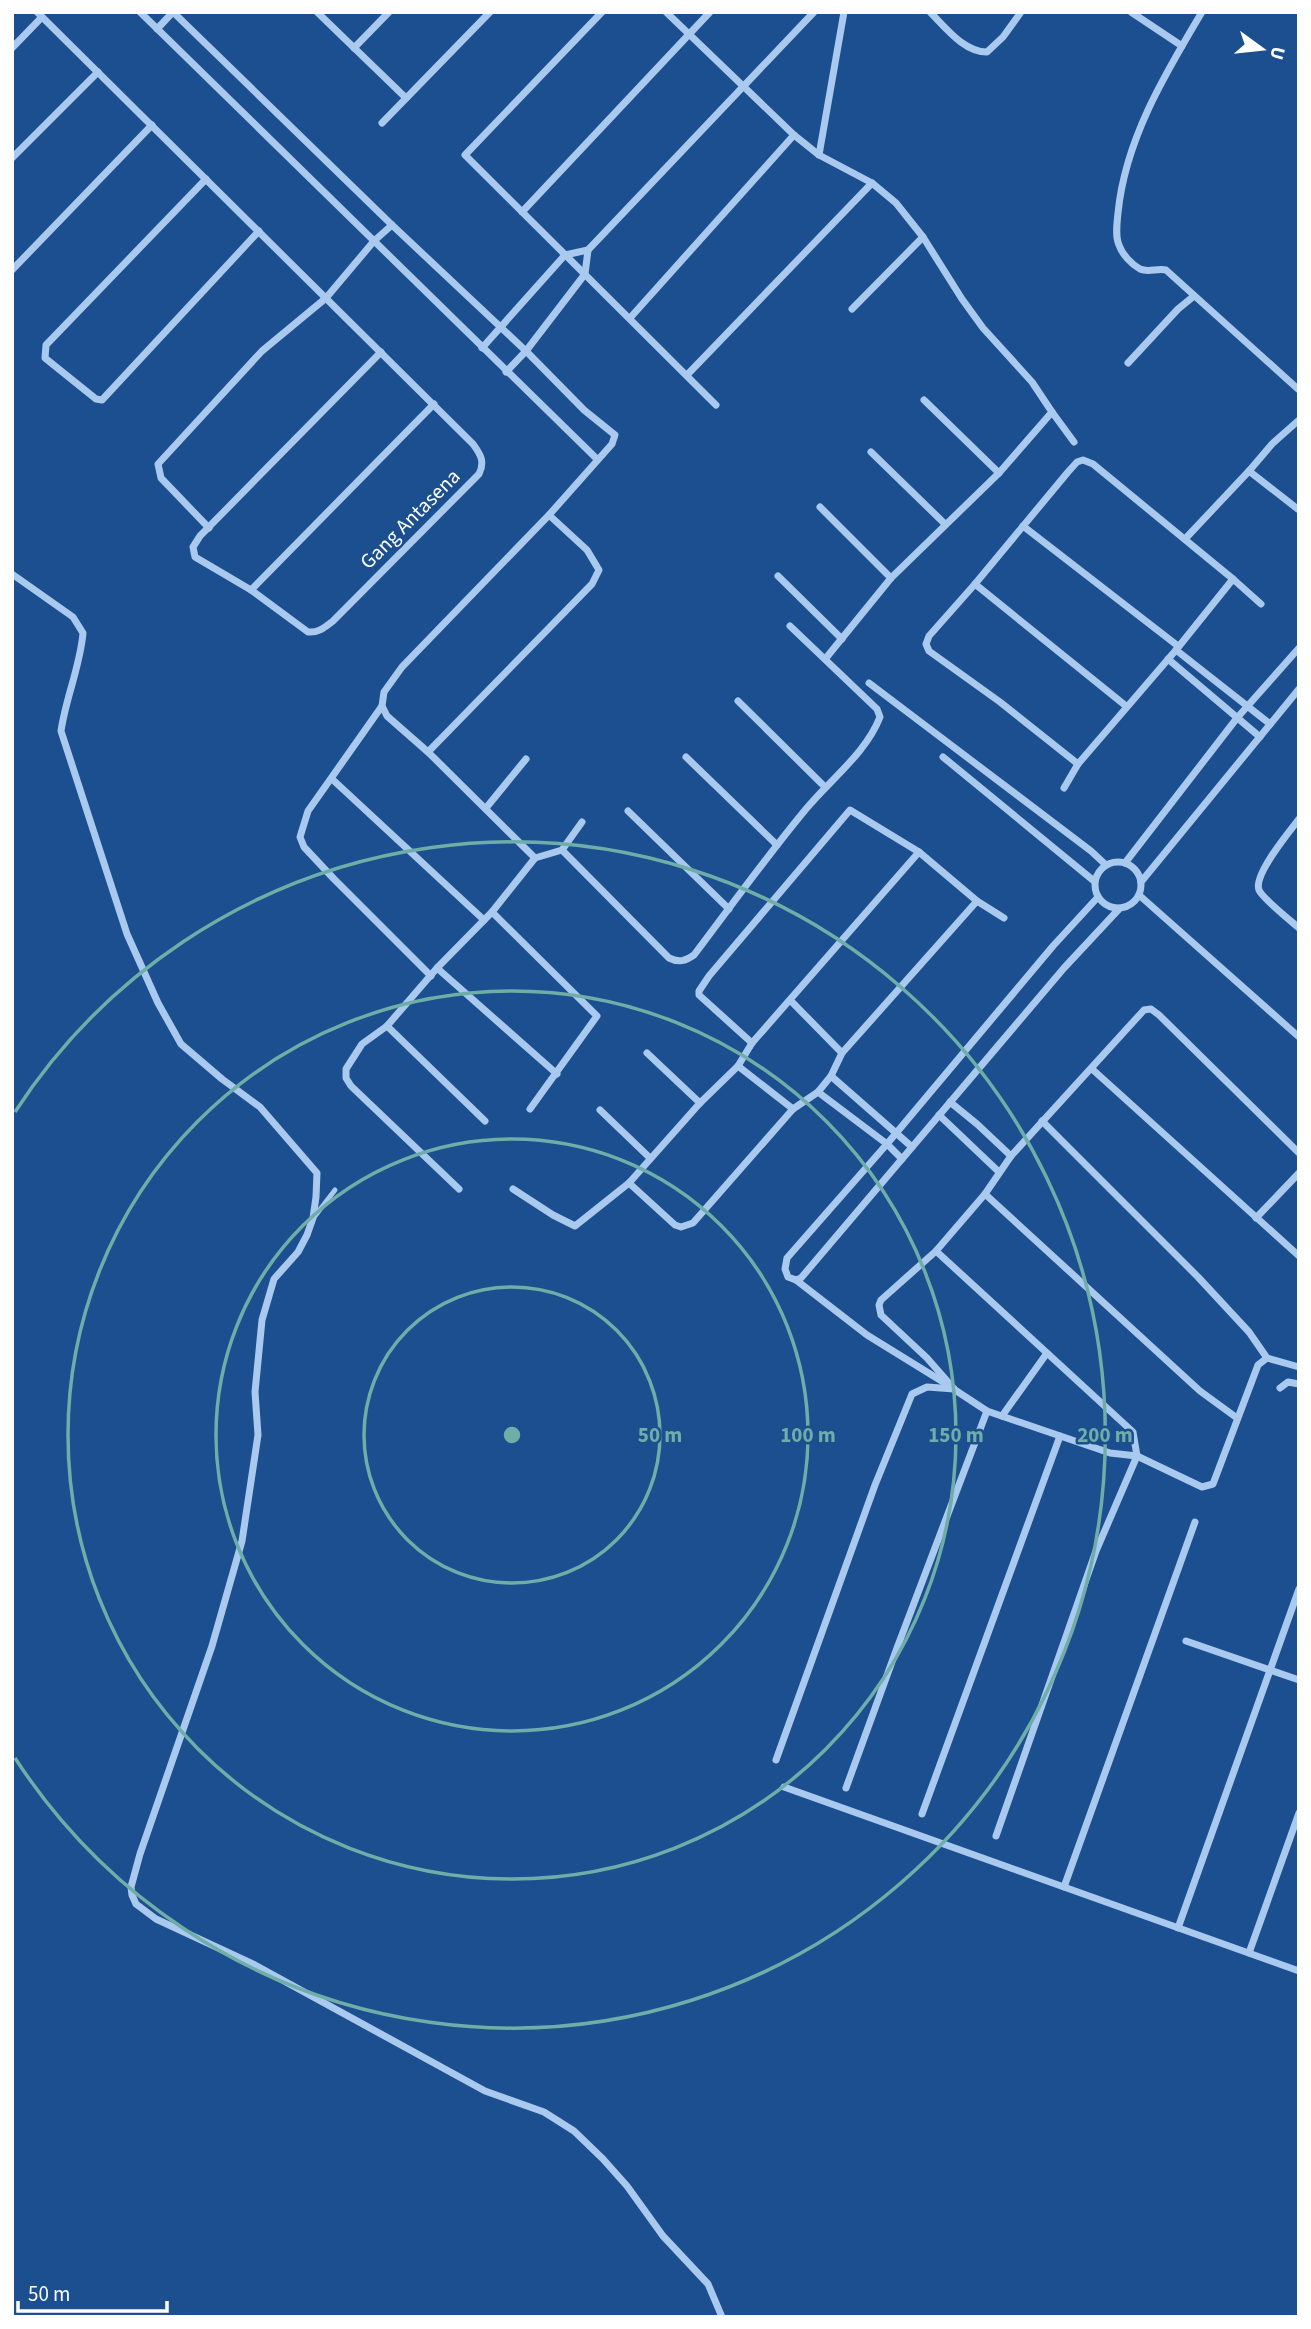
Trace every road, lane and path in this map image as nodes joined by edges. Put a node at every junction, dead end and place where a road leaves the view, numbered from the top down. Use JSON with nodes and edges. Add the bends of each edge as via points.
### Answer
{"nodes":[{"id":1,"x":140,"y":12,"type":"edge"},
{"id":2,"x":173,"y":12,"type":"edge"},
{"id":3,"x":317,"y":12,"type":"edge"},
{"id":4,"x":389,"y":12,"type":"edge"},
{"id":5,"x":490,"y":12,"type":"edge"},
{"id":6,"x":602,"y":12,"type":"edge"},
{"id":7,"x":666,"y":12,"type":"edge"},
{"id":8,"x":710,"y":12,"type":"edge"},
{"id":9,"x":814,"y":12,"type":"edge"},
{"id":10,"x":844,"y":12,"type":"edge"},
{"id":11,"x":930,"y":12,"type":"edge"},
{"id":12,"x":1021,"y":12,"type":"edge"},
{"id":13,"x":1131,"y":12,"type":"edge"},
{"id":14,"x":1202,"y":12,"type":"edge"},
{"id":15,"x":40,"y":15,"type":"edge"},
{"id":16,"x":157,"y":29,"type":"junction"},
{"id":17,"x":690,"y":34,"type":"junction"},
{"id":18,"x":1182,"y":46,"type":"junction"},
{"id":19,"x":12,"y":48,"type":"edge"},
{"id":20,"x":354,"y":48,"type":"junction"},
{"id":21,"x":98,"y":72,"type":"junction"},
{"id":22,"x":744,"y":86,"type":"junction"},
{"id":23,"x":406,"y":98,"type":"junction"},
{"id":24,"x":382,"y":122,"type":"dead end"},
{"id":25,"x":152,"y":125,"type":"junction"},
{"id":26,"x":794,"y":135,"type":"junction"},
{"id":27,"x":819,"y":155,"type":"junction"},
{"id":28,"x":12,"y":158,"type":"edge"},
{"id":29,"x":206,"y":179,"type":"junction"},
{"id":30,"x":872,"y":183,"type":"junction"},
{"id":31,"x":522,"y":212,"type":"junction"},
{"id":32,"x":392,"y":225,"type":"junction"},
{"id":33,"x":259,"y":231,"type":"junction"},
{"id":34,"x":923,"y":237,"type":"junction"},
{"id":35,"x":374,"y":241,"type":"junction"},
{"id":36,"x":588,"y":250,"type":"junction"},
{"id":37,"x":565,"y":255,"type":"junction"},
{"id":38,"x":12,"y":270,"type":"edge"},
{"id":39,"x":585,"y":274,"type":"junction"},
{"id":40,"x":1194,"y":296,"type":"junction"},
{"id":41,"x":326,"y":298,"type":"junction"},
{"id":42,"x":852,"y":309,"type":"dead end"},
{"id":43,"x":630,"y":318,"type":"junction"},
{"id":44,"x":501,"y":328,"type":"junction"},
{"id":45,"x":482,"y":348,"type":"junction"},
{"id":46,"x":526,"y":351,"type":"junction"},
{"id":47,"x":381,"y":352,"type":"junction"},
{"id":48,"x":1128,"y":363,"type":"dead end"},
{"id":49,"x":506,"y":372,"type":"junction"},
{"id":50,"x":687,"y":375,"type":"junction"},
{"id":51,"x":1299,"y":390,"type":"edge"},
{"id":52,"x":924,"y":400,"type":"dead end"},
{"id":53,"x":434,"y":404,"type":"junction"},
{"id":54,"x":716,"y":405,"type":"dead end"},
{"id":55,"x":1052,"y":412,"type":"junction"},
{"id":56,"x":1299,"y":420,"type":"edge"},
{"id":57,"x":1074,"y":442,"type":"dead end"},
{"id":58,"x":872,"y":452,"type":"dead end"},
{"id":59,"x":597,"y":459,"type":"junction"},
{"id":60,"x":1249,"y":471,"type":"junction"},
{"id":61,"x":999,"y":472,"type":"junction"},
{"id":62,"x":820,"y":507,"type":"dead end"},
{"id":63,"x":1299,"y":510,"type":"edge"},
{"id":64,"x":549,"y":515,"type":"junction"},
{"id":65,"x":945,"y":524,"type":"junction"},
{"id":66,"x":1023,"y":526,"type":"junction"},
{"id":67,"x":209,"y":528,"type":"junction"},
{"id":68,"x":1185,"y":539,"type":"junction"},
{"id":69,"x":12,"y":575,"type":"edge"},
{"id":70,"x":778,"y":576,"type":"dead end"},
{"id":71,"x":891,"y":578,"type":"junction"},
{"id":72,"x":1233,"y":579,"type":"junction"},
{"id":73,"x":975,"y":584,"type":"junction"},
{"id":74,"x":251,"y":590,"type":"junction"},
{"id":75,"x":1261,"y":604,"type":"dead end"},
{"id":76,"x":790,"y":626,"type":"dead end"},
{"id":77,"x":842,"y":639,"type":"junction"},
{"id":78,"x":1177,"y":648,"type":"junction"},
{"id":79,"x":1299,"y":648,"type":"edge"},
{"id":80,"x":826,"y":658,"type":"junction"},
{"id":81,"x":1168,"y":659,"type":"junction"},
{"id":82,"x":869,"y":683,"type":"dead end"},
{"id":83,"x":1299,"y":690,"type":"edge"},
{"id":84,"x":738,"y":701,"type":"dead end"},
{"id":85,"x":1248,"y":705,"type":"junction"},
{"id":86,"x":382,"y":706,"type":"junction"},
{"id":87,"x":1126,"y":706,"type":"junction"},
{"id":88,"x":1237,"y":718,"type":"junction"},
{"id":89,"x":1270,"y":724,"type":"junction"},
{"id":90,"x":1260,"y":737,"type":"junction"},
{"id":91,"x":428,"y":752,"type":"junction"},
{"id":92,"x":686,"y":757,"type":"dead end"},
{"id":93,"x":943,"y":757,"type":"dead end"},
{"id":94,"x":526,"y":759,"type":"dead end"},
{"id":95,"x":1077,"y":764,"type":"junction"},
{"id":96,"x":332,"y":779,"type":"junction"},
{"id":97,"x":825,"y":787,"type":"junction"},
{"id":98,"x":1064,"y":788,"type":"dead end"},
{"id":99,"x":486,"y":808,"type":"junction"},
{"id":100,"x":628,"y":811,"type":"dead end"},
{"id":101,"x":582,"y":822,"type":"dead end"},
{"id":102,"x":1298,"y":822,"type":"edge"},
{"id":103,"x":777,"y":845,"type":"junction"},
{"id":104,"x":562,"y":850,"type":"junction"},
{"id":105,"x":919,"y":852,"type":"junction"},
{"id":106,"x":535,"y":858,"type":"junction"},
{"id":107,"x":1125,"y":863,"type":"junction"},
{"id":108,"x":1106,"y":865,"type":"junction"},
{"id":109,"x":1094,"y":881,"type":"junction"},
{"id":110,"x":1141,"y":882,"type":"junction"},
{"id":111,"x":1139,"y":895,"type":"junction"},
{"id":112,"x":1098,"y":897,"type":"junction"},
{"id":113,"x":977,"y":901,"type":"junction"},
{"id":114,"x":729,"y":909,"type":"junction"},
{"id":115,"x":1119,"y":909,"type":"junction"},
{"id":116,"x":492,"y":912,"type":"junction"},
{"id":117,"x":1004,"y":918,"type":"dead end"},
{"id":118,"x":484,"y":920,"type":"junction"},
{"id":119,"x":1299,"y":928,"type":"edge"},
{"id":120,"x":437,"y":968,"type":"junction"},
{"id":121,"x":431,"y":976,"type":"junction"},
{"id":122,"x":791,"y":1002,"type":"junction"},
{"id":123,"x":387,"y":1026,"type":"junction"},
{"id":124,"x":1299,"y":1037,"type":"edge"},
{"id":125,"x":752,"y":1043,"type":"junction"},
{"id":126,"x":647,"y":1053,"type":"dead end"},
{"id":127,"x":842,"y":1053,"type":"junction"},
{"id":128,"x":738,"y":1066,"type":"junction"},
{"id":129,"x":1091,"y":1069,"type":"junction"},
{"id":130,"x":557,"y":1074,"type":"junction"},
{"id":131,"x":831,"y":1076,"type":"junction"},
{"id":132,"x":818,"y":1092,"type":"junction"},
{"id":133,"x":950,"y":1102,"type":"junction"},
{"id":134,"x":700,"y":1103,"type":"junction"},
{"id":135,"x":530,"y":1109,"type":"dead end"},
{"id":136,"x":793,"y":1109,"type":"junction"},
{"id":137,"x":600,"y":1110,"type":"dead end"},
{"id":138,"x":939,"y":1115,"type":"junction"},
{"id":139,"x":485,"y":1121,"type":"dead end"},
{"id":140,"x":1042,"y":1121,"type":"junction"},
{"id":141,"x":897,"y":1132,"type":"junction"},
{"id":142,"x":887,"y":1144,"type":"junction"},
{"id":143,"x":912,"y":1147,"type":"junction"},
{"id":144,"x":1299,"y":1153,"type":"edge"},
{"id":145,"x":1011,"y":1156,"type":"junction"},
{"id":146,"x":650,"y":1158,"type":"junction"},
{"id":147,"x":902,"y":1159,"type":"junction"},
{"id":148,"x":999,"y":1172,"type":"junction"},
{"id":149,"x":1299,"y":1173,"type":"edge"},
{"id":150,"x":629,"y":1183,"type":"junction"},
{"id":151,"x":459,"y":1189,"type":"dead end"},
{"id":152,"x":513,"y":1189,"type":"dead end"},
{"id":153,"x":335,"y":1190,"type":"dead end"},
{"id":154,"x":985,"y":1194,"type":"junction"},
{"id":155,"x":313,"y":1218,"type":"junction"},
{"id":156,"x":1256,"y":1218,"type":"junction"},
{"id":157,"x":936,"y":1251,"type":"junction"},
{"id":158,"x":1299,"y":1256,"type":"edge"},
{"id":159,"x":796,"y":1280,"type":"junction"},
{"id":160,"x":1047,"y":1353,"type":"junction"},
{"id":161,"x":1267,"y":1358,"type":"junction"},
{"id":162,"x":1299,"y":1367,"type":"edge"},
{"id":163,"x":1299,"y":1384,"type":"edge"},
{"id":164,"x":1280,"y":1388,"type":"dead end"},
{"id":165,"x":955,"y":1390,"type":"junction"},
{"id":166,"x":987,"y":1411,"type":"junction"},
{"id":167,"x":1002,"y":1416,"type":"junction"},
{"id":168,"x":1237,"y":1418,"type":"junction"},
{"id":169,"x":1059,"y":1436,"type":"junction"},
{"id":170,"x":1137,"y":1456,"type":"junction"},
{"id":171,"x":1195,"y":1522,"type":"dead end"},
{"id":172,"x":1299,"y":1589,"type":"edge"},
{"id":173,"x":1186,"y":1641,"type":"dead end"},
{"id":174,"x":1269,"y":1669,"type":"junction"},
{"id":175,"x":1299,"y":1680,"type":"edge"},
{"id":176,"x":776,"y":1760,"type":"dead end"},
{"id":177,"x":784,"y":1787,"type":"dead end"},
{"id":178,"x":846,"y":1788,"type":"dead end"},
{"id":179,"x":1299,"y":1813,"type":"edge"},
{"id":180,"x":922,"y":1814,"type":"dead end"},
{"id":181,"x":996,"y":1836,"type":"dead end"},
{"id":182,"x":1064,"y":1887,"type":"junction"},
{"id":183,"x":1178,"y":1928,"type":"junction"},
{"id":184,"x":1249,"y":1953,"type":"junction"},
{"id":185,"x":1299,"y":1971,"type":"edge"},
{"id":186,"x":722,"y":2317,"type":"edge"}],
"edges":[{"from":1,"to":16,"type":"street"},
{"from":2,"to":16,"type":"street"},
{"from":2,"to":32,"type":"street"},
{"from":3,"to":20,"type":"street"},
{"from":4,"to":20,"type":"street"},
{"from":5,"to":23,"type":"street"},
{"from":6,"to":31,"type":"street","via":[[465,155]]},
{"from":7,"to":17,"type":"street"},
{"from":8,"to":17,"type":"street"},
{"from":9,"to":22,"type":"street"},
{"from":10,"to":27,"type":"street"},
{"from":11,"to":12,"type":"street","via":[[968,48],[988,52]]},
{"from":13,"to":18,"type":"street"},
{"from":14,"to":18,"type":"street"},
{"from":15,"to":19,"type":"street"},
{"from":15,"to":21,"type":"street"},
{"from":16,"to":35,"type":"street"},
{"from":17,"to":22,"type":"street"},
{"from":17,"to":31,"type":"street"},
{"from":18,"to":40,"type":"street","via":[[1161,82],[1130,157],[1119,204],[1117,240],[1138,268],[1166,270]]},
{"from":20,"to":23,"type":"street"},
{"from":21,"to":25,"type":"street"},
{"from":21,"to":28,"type":"street"},
{"from":22,"to":26,"type":"street"},
{"from":22,"to":36,"type":"street"},
{"from":23,"to":24,"type":"street"},
{"from":25,"to":29,"type":"street"},
{"from":25,"to":38,"type":"street"},
{"from":26,"to":27,"type":"street"},
{"from":26,"to":43,"type":"street"},
{"from":27,"to":30,"type":"street"},
{"from":29,"to":33,"type":"street"},
{"from":29,"to":33,"type":"street","via":[[46,345],[45,358],[102,400]]},
{"from":30,"to":34,"type":"street","via":[[896,203]]},
{"from":30,"to":50,"type":"street"},
{"from":31,"to":37,"type":"street"},
{"from":32,"to":35,"type":"street"},
{"from":32,"to":44,"type":"street"},
{"from":33,"to":41,"type":"street"},
{"from":34,"to":42,"type":"street"},
{"from":34,"to":55,"type":"street","via":[[962,299]]},
{"from":35,"to":41,"type":"street"},
{"from":35,"to":45,"type":"street"},
{"from":36,"to":37,"type":"street"},
{"from":36,"to":39,"type":"street"},
{"from":37,"to":39,"type":"street"},
{"from":37,"to":44,"type":"street"},
{"from":39,"to":43,"type":"street"},
{"from":39,"to":46,"type":"street"},
{"from":40,"to":48,"type":"street"},
{"from":40,"to":51,"type":"street"},
{"from":41,"to":47,"type":"street"},
{"from":41,"to":67,"type":"street","via":[[262,351],[158,464],[161,478]]},
{"from":43,"to":50,"type":"street"},
{"from":44,"to":45,"type":"street"},
{"from":44,"to":46,"type":"street"},
{"from":45,"to":49,"type":"street"},
{"from":46,"to":49,"type":"street"},
{"from":46,"to":59,"type":"street","via":[[584,411],[615,435]]},
{"from":47,"to":53,"type":"street"},
{"from":47,"to":67,"type":"street"},
{"from":49,"to":59,"type":"street"},
{"from":50,"to":54,"type":"street"},
{"from":52,"to":61,"type":"street"},
{"from":53,"to":74,"type":"street"},
{"from":53,"to":74,"type":"street","name":"Gang Antasena","via":[[482,456],[479,474],[341,613],[315,633]]},
{"from":55,"to":57,"type":"street"},
{"from":55,"to":61,"type":"street"},
{"from":56,"to":60,"type":"street"},
{"from":58,"to":65,"type":"street"},
{"from":59,"to":64,"type":"street"},
{"from":60,"to":63,"type":"street"},
{"from":60,"to":68,"type":"street"},
{"from":61,"to":65,"type":"street"},
{"from":62,"to":71,"type":"street"},
{"from":64,"to":86,"type":"street","via":[[396,674],[384,692]]},
{"from":64,"to":91,"type":"street","via":[[592,557],[599,570],[596,577]]},
{"from":65,"to":71,"type":"street"},
{"from":66,"to":68,"type":"street","via":[[1083,460]]},
{"from":66,"to":73,"type":"street"},
{"from":66,"to":78,"type":"street"},
{"from":67,"to":74,"type":"street","via":[[193,547],[195,557]]},
{"from":68,"to":72,"type":"street"},
{"from":69,"to":155,"type":"street","via":[[73,617],[83,633],[61,731],[127,934],[148,980],[181,1044],[260,1107],[317,1173]]},
{"from":70,"to":77,"type":"street"},
{"from":71,"to":77,"type":"street"},
{"from":72,"to":75,"type":"street"},
{"from":72,"to":78,"type":"street"},
{"from":73,"to":87,"type":"street"},
{"from":73,"to":95,"type":"street","via":[[929,636],[929,651]]},
{"from":76,"to":80,"type":"street"},
{"from":77,"to":80,"type":"street"},
{"from":78,"to":81,"type":"street"},
{"from":78,"to":85,"type":"street"},
{"from":79,"to":85,"type":"street"},
{"from":80,"to":97,"type":"street","via":[[880,717],[862,748]]},
{"from":81,"to":87,"type":"street"},
{"from":81,"to":88,"type":"street"},
{"from":82,"to":108,"type":"street"},
{"from":83,"to":89,"type":"street"},
{"from":84,"to":97,"type":"street"},
{"from":85,"to":88,"type":"street"},
{"from":85,"to":89,"type":"street"},
{"from":86,"to":91,"type":"street","via":[[387,716]]},
{"from":86,"to":96,"type":"street"},
{"from":87,"to":95,"type":"street"},
{"from":88,"to":90,"type":"street"},
{"from":88,"to":107,"type":"street"},
{"from":89,"to":90,"type":"street"},
{"from":90,"to":110,"type":"street"},
{"from":91,"to":99,"type":"street"},
{"from":92,"to":103,"type":"street"},
{"from":93,"to":109,"type":"street"},
{"from":94,"to":99,"type":"street"},
{"from":95,"to":98,"type":"street"},
{"from":96,"to":118,"type":"street"},
{"from":96,"to":121,"type":"street","via":[[308,811],[300,837],[304,847]]},
{"from":97,"to":103,"type":"street"},
{"from":99,"to":106,"type":"street"},
{"from":100,"to":114,"type":"street"},
{"from":101,"to":104,"type":"street"},
{"from":102,"to":119,"type":"street","via":[[1261,872],[1258,888]]},
{"from":103,"to":114,"type":"street"},
{"from":104,"to":106,"type":"street"},
{"from":104,"to":114,"type":"street","via":[[677,962],[694,955]]},
{"from":105,"to":113,"type":"street"},
{"from":105,"to":122,"type":"street"},
{"from":105,"to":125,"type":"street","via":[[850,810],[699,991]]},
{"from":106,"to":116,"type":"street"},
{"from":107,"to":108,"type":"street"},
{"from":107,"to":110,"type":"street"},
{"from":108,"to":109,"type":"street"},
{"from":109,"to":112,"type":"street"},
{"from":110,"to":111,"type":"street"},
{"from":111,"to":115,"type":"street"},
{"from":111,"to":124,"type":"street"},
{"from":112,"to":115,"type":"street"},
{"from":112,"to":141,"type":"street"},
{"from":113,"to":117,"type":"street"},
{"from":113,"to":127,"type":"street"},
{"from":115,"to":133,"type":"street"},
{"from":116,"to":118,"type":"street"},
{"from":116,"to":130,"type":"street","via":[[597,1016]]},
{"from":118,"to":120,"type":"street"},
{"from":120,"to":121,"type":"street"},
{"from":120,"to":130,"type":"street"},
{"from":121,"to":123,"type":"street"},
{"from":122,"to":125,"type":"street"},
{"from":122,"to":127,"type":"street"},
{"from":123,"to":139,"type":"street"},
{"from":123,"to":151,"type":"street","via":[[353,1055],[345,1069],[346,1079]]},
{"from":125,"to":128,"type":"street"},
{"from":126,"to":134,"type":"street"},
{"from":127,"to":131,"type":"street"},
{"from":128,"to":134,"type":"street"},
{"from":128,"to":136,"type":"street"},
{"from":129,"to":140,"type":"street"},
{"from":129,"to":144,"type":"street","via":[[1136,1017],[1151,1009]]},
{"from":129,"to":156,"type":"street"},
{"from":130,"to":135,"type":"street"},
{"from":131,"to":132,"type":"street"},
{"from":131,"to":141,"type":"street"},
{"from":132,"to":136,"type":"street"},
{"from":132,"to":142,"type":"street"},
{"from":133,"to":138,"type":"street"},
{"from":133,"to":145,"type":"street"},
{"from":134,"to":146,"type":"street"},
{"from":136,"to":150,"type":"street","via":[[690,1226],[675,1225]]},
{"from":137,"to":146,"type":"street"},
{"from":138,"to":143,"type":"street"},
{"from":138,"to":148,"type":"street"},
{"from":140,"to":145,"type":"street"},
{"from":140,"to":161,"type":"street","via":[[1198,1276]]},
{"from":141,"to":142,"type":"street"},
{"from":141,"to":143,"type":"street"},
{"from":142,"to":147,"type":"street"},
{"from":142,"to":159,"type":"street","via":[[787,1258],[785,1273]]},
{"from":143,"to":147,"type":"street"},
{"from":145,"to":148,"type":"street"},
{"from":146,"to":150,"type":"street"},
{"from":147,"to":159,"type":"street"},
{"from":148,"to":154,"type":"street"},
{"from":149,"to":156,"type":"street"},
{"from":150,"to":152,"type":"street","via":[[575,1226]]},
{"from":153,"to":155,"type":"lane"},
{"from":154,"to":157,"type":"street"},
{"from":154,"to":168,"type":"street","via":[[1200,1391]]},
{"from":155,"to":186,"type":"street","via":[[303,1244],[274,1279],[263,1313],[255,1392],[257,1445],[242,1541],[212,1646],[139,1854],[132,1895],[136,1904],[156,1919],[254,1965],[485,2091],[544,2112],[574,2131],[627,2186],[663,2236],[708,2284]]},
{"from":156,"to":158,"type":"street"},
{"from":157,"to":160,"type":"street"},
{"from":157,"to":165,"type":"street","via":[[881,1300],[879,1310]]},
{"from":159,"to":165,"type":"street","via":[[867,1335]]},
{"from":160,"to":167,"type":"street"},
{"from":160,"to":170,"type":"street","via":[[1133,1432]]},
{"from":161,"to":162,"type":"street"},
{"from":161,"to":168,"type":"street","via":[[1258,1365]]},
{"from":163,"to":164,"type":"street","via":[[1288,1382]]},
{"from":165,"to":166,"type":"street"},
{"from":165,"to":176,"type":"street","via":[[927,1387],[912,1394]]},
{"from":166,"to":167,"type":"street"},
{"from":166,"to":178,"type":"street"},
{"from":167,"to":169,"type":"street"},
{"from":168,"to":170,"type":"street","via":[[1208,1487]]},
{"from":169,"to":170,"type":"street","via":[[1110,1454]]},
{"from":169,"to":180,"type":"street"},
{"from":170,"to":181,"type":"street","via":[[1096,1551]]},
{"from":171,"to":182,"type":"street"},
{"from":172,"to":174,"type":"street"},
{"from":173,"to":174,"type":"street"},
{"from":174,"to":175,"type":"street"},
{"from":174,"to":183,"type":"street"},
{"from":177,"to":182,"type":"street"},
{"from":179,"to":184,"type":"street"},
{"from":182,"to":183,"type":"street"},
{"from":183,"to":184,"type":"street"},
{"from":184,"to":185,"type":"street"}]}
